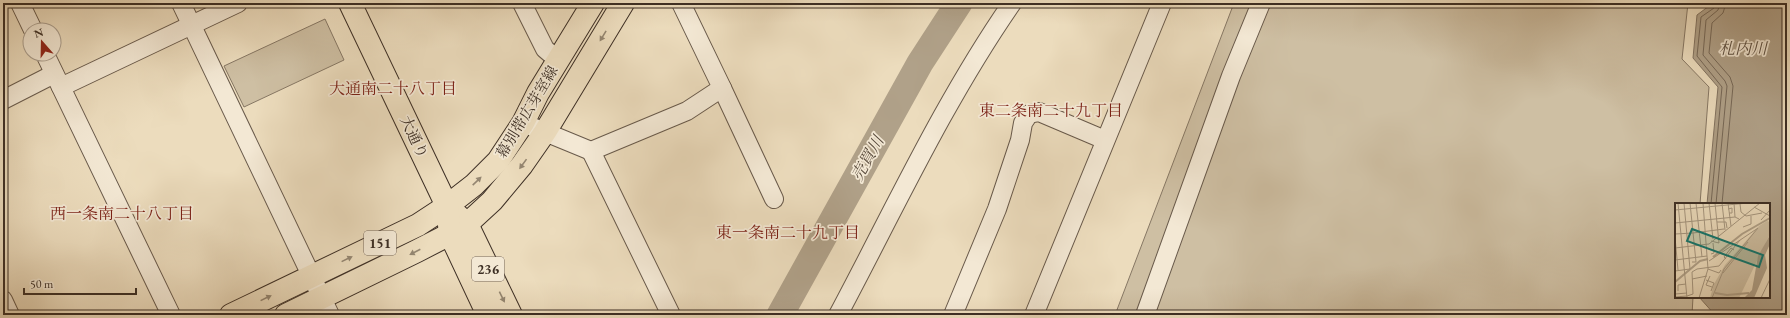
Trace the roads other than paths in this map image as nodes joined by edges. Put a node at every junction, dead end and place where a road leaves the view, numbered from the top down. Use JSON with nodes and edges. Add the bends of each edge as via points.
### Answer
{"nodes":[{"id":1,"x":20,"y":3,"type":"edge"},
{"id":2,"x":181,"y":3,"type":"edge"},
{"id":3,"x":238,"y":3,"type":"edge"},
{"id":4,"x":350,"y":3,"type":"edge"},
{"id":5,"x":522,"y":3,"type":"edge"},
{"id":6,"x":593,"y":3,"type":"edge"},
{"id":7,"x":623,"y":3,"type":"edge"},
{"id":8,"x":681,"y":3,"type":"edge"},
{"id":9,"x":1012,"y":3,"type":"edge"},
{"id":10,"x":1162,"y":3,"type":"edge"},
{"id":11,"x":1261,"y":3,"type":"edge"},
{"id":12,"x":29,"y":22,"type":"edge"},
{"id":13,"x":191,"y":25,"type":"junction"},
{"id":14,"x":558,"y":60,"type":"junction"},
{"id":15,"x":49,"y":62,"type":"edge"},
{"id":16,"x":58,"y":80,"type":"junction"},
{"id":17,"x":722,"y":88,"type":"junction"},
{"id":18,"x":3,"y":100,"type":"edge"},
{"id":19,"x":522,"y":123,"type":"junction"},
{"id":20,"x":545,"y":132,"type":"junction"},
{"id":21,"x":1105,"y":140,"type":"junction"},
{"id":22,"x":591,"y":151,"type":"junction"},
{"id":23,"x":774,"y":199,"type":"dead end"},
{"id":24,"x":447,"y":206,"type":"junction"},
{"id":25,"x":458,"y":229,"type":"junction"},
{"id":26,"x":312,"y":276,"type":"junction"},
{"id":27,"x":3,"y":300,"type":"edge"},
{"id":28,"x":326,"y":306,"type":"edge"},
{"id":29,"x":10,"y":315,"type":"edge"},
{"id":30,"x":171,"y":315,"type":"edge"},
{"id":31,"x":231,"y":315,"type":"edge"},
{"id":32,"x":286,"y":315,"type":"edge"},
{"id":33,"x":488,"y":315,"type":"edge"},
{"id":34,"x":511,"y":315,"type":"edge"},
{"id":35,"x":671,"y":315,"type":"edge"},
{"id":36,"x":838,"y":315,"type":"edge"},
{"id":37,"x":953,"y":315,"type":"edge"},
{"id":38,"x":1034,"y":315,"type":"edge"},
{"id":39,"x":1145,"y":315,"type":"edge"}],
"edges":[{"from":1,"to":12,"type":"street"},
{"from":2,"to":13,"type":"street"},
{"from":3,"to":13,"type":"street"},
{"from":4,"to":24,"type":"main road","name":"大通り","number":"236"},
{"from":5,"to":14,"type":"street","via":[[545,49]]},
{"from":6,"to":14,"type":"main road","name":"幕別帯広芽室線","number":"151"},
{"from":7,"to":20,"type":"main road","name":"幕別帯広芽室線","number":"151","one_way":true},
{"from":8,"to":17,"type":"street"},
{"from":9,"to":36,"type":"street","via":[[949,103]]},
{"from":10,"to":21,"type":"street"},
{"from":11,"to":39,"type":"street","via":[[1230,76]]},
{"from":13,"to":16,"type":"street"},
{"from":13,"to":26,"type":"street"},
{"from":14,"to":19,"type":"main road","name":"幕別帯広芽室線","number":"151"},
{"from":15,"to":16,"type":"street"},
{"from":16,"to":18,"type":"street"},
{"from":16,"to":30,"type":"street"},
{"from":17,"to":22,"type":"street","via":[[687,111]]},
{"from":17,"to":23,"type":"street"},
{"from":19,"to":20,"type":"street"},
{"from":24,"to":19,"type":"main road","name":"幕別帯広芽室線","number":"151","one_way":true,"via":[[474,185],[498,161]]},
{"from":20,"to":22,"type":"street"},
{"from":20,"to":25,"type":"main road","name":"幕別帯広芽室線","number":"151","one_way":true,"via":[[492,201]]},
{"from":21,"to":37,"type":"street","via":[[1040,112],[1029,114],[1023,123],[1020,140],[997,209]]},
{"from":21,"to":38,"type":"street"},
{"from":22,"to":35,"type":"street"},
{"from":24,"to":25,"type":"main road","name":"大通り","number":"236"},
{"from":26,"to":24,"type":"main road","name":"幕別帯広芽室線","number":"151","one_way":true,"via":[[418,225]]},
{"from":25,"to":28,"type":"main road","name":"幕別帯広芽室線","number":"151","one_way":true},
{"from":25,"to":33,"type":"main road","name":"大通り","number":"236"},
{"from":25,"to":34,"type":"main road","name":"大通り","number":"236","one_way":true},
{"from":26,"to":28,"type":"street"},
{"from":31,"to":26,"type":"main road","name":"幕別帯広芽室線","number":"151","one_way":true},
{"from":27,"to":29,"type":"street"},
{"from":28,"to":32,"type":"main road","name":"幕別帯広芽室線","number":"151"}]}
